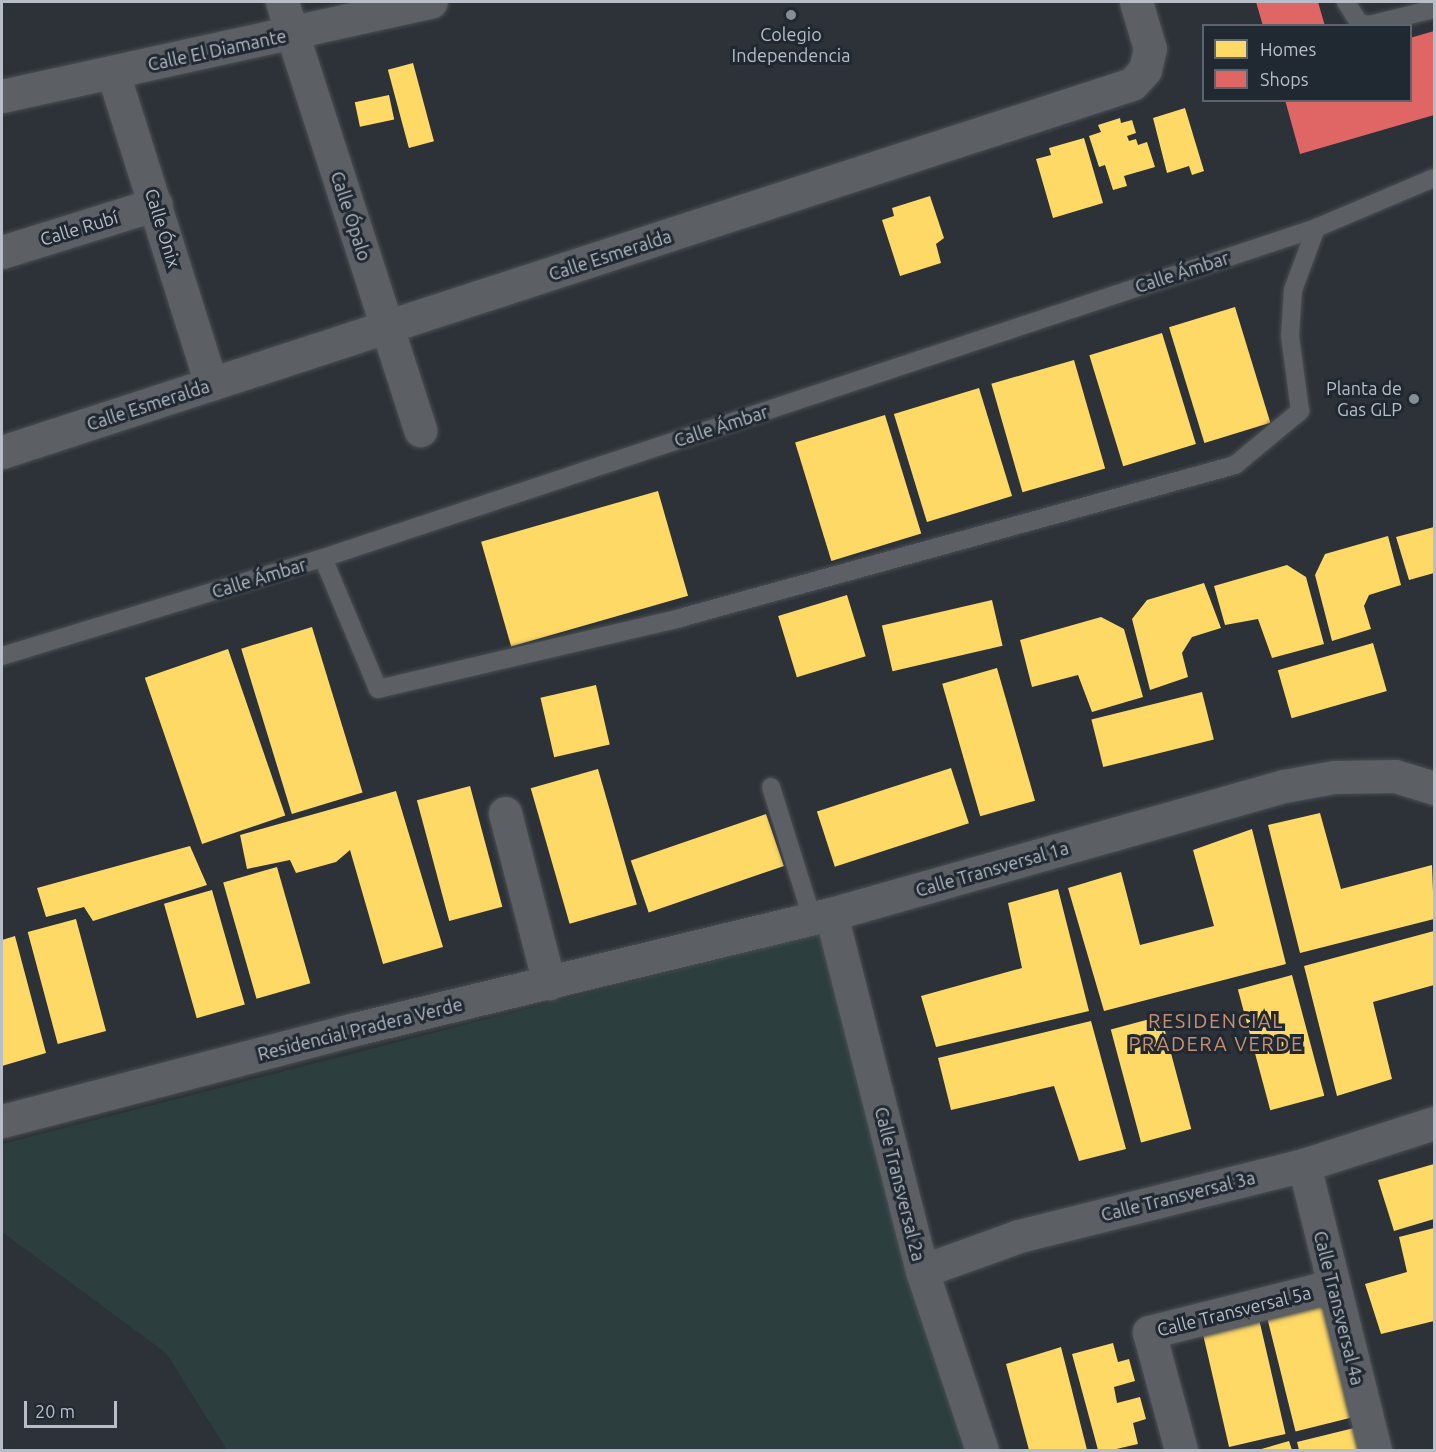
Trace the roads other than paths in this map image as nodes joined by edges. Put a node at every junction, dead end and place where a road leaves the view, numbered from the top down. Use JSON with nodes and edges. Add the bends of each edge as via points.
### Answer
{"nodes":[{"id":1,"x":282,"y":2,"type":"edge"},
{"id":2,"x":431,"y":2,"type":"edge"},
{"id":3,"x":1136,"y":2,"type":"edge"},
{"id":4,"x":1346,"y":2,"type":"edge"},
{"id":5,"x":1434,"y":9,"type":"edge"},
{"id":6,"x":1364,"y":24,"type":"edge"},
{"id":7,"x":1373,"y":24,"type":"edge"},
{"id":8,"x":292,"y":33,"type":"junction"},
{"id":9,"x":113,"y":73,"type":"junction"},
{"id":10,"x":2,"y":96,"type":"edge"},
{"id":11,"x":1434,"y":178,"type":"edge"},
{"id":12,"x":156,"y":204,"type":"junction"},
{"id":13,"x":1316,"y":228,"type":"junction"},
{"id":14,"x":2,"y":252,"type":"edge"},
{"id":15,"x":386,"y":328,"type":"junction"},
{"id":16,"x":212,"y":384,"type":"junction"},
{"id":17,"x":420,"y":430,"type":"dead end"},
{"id":18,"x":2,"y":452,"type":"edge"},
{"id":19,"x":322,"y":558,"type":"junction"},
{"id":20,"x":2,"y":657,"type":"edge"},
{"id":21,"x":771,"y":787,"type":"dead end"},
{"id":22,"x":1434,"y":788,"type":"edge"},
{"id":23,"x":505,"y":813,"type":"dead end"},
{"id":24,"x":821,"y":916,"type":"junction"},
{"id":25,"x":549,"y":983,"type":"junction"},
{"id":26,"x":2,"y":1121,"type":"edge"},
{"id":27,"x":1434,"y":1123,"type":"edge"},
{"id":28,"x":1304,"y":1165,"type":"junction"},
{"id":29,"x":922,"y":1271,"type":"junction"},
{"id":30,"x":1332,"y":1286,"type":"junction"},
{"id":31,"x":982,"y":1450,"type":"edge"},
{"id":32,"x":1181,"y":1450,"type":"edge"},
{"id":33,"x":1375,"y":1450,"type":"edge"}],
"edges":[{"from":1,"to":8,"type":"street","name":"Calle Ópalo"},
{"from":2,"to":8,"type":"street","name":"Calle El Diamante"},
{"from":3,"to":15,"type":"street","name":"Calle Esmeralda","via":[[1150,49],[1145,70],[1132,84]]},
{"from":4,"to":6,"type":"lane","via":[[1359,23]]},
{"from":5,"to":7,"type":"lane"},
{"from":8,"to":9,"type":"street","name":"Calle El Diamante"},
{"from":8,"to":15,"type":"street","name":"Calle Ópalo"},
{"from":9,"to":10,"type":"street","name":"Calle El Diamante"},
{"from":9,"to":12,"type":"street","name":"Calle Ónix"},
{"from":11,"to":13,"type":"lane","name":"Calle Ámbar"},
{"from":12,"to":14,"type":"street","name":"Calle Rubí"},
{"from":12,"to":16,"type":"street","name":"Calle Ónix"},
{"from":13,"to":19,"type":"lane","name":"Calle Ámbar"},
{"from":13,"to":19,"type":"lane","via":[[1293,290],[1290,336],[1300,411],[1235,465],[680,618],[378,689]]},
{"from":15,"to":16,"type":"street","name":"Calle Esmeralda"},
{"from":15,"to":17,"type":"street","name":"Calle Ópalo"},
{"from":16,"to":18,"type":"street","name":"Calle Esmeralda"},
{"from":19,"to":20,"type":"lane","name":"Calle Ámbar"},
{"from":21,"to":24,"type":"lane"},
{"from":22,"to":24,"type":"street","name":"Calle Transversal 1a","via":[[1395,776],[1334,777],[1284,786]]},
{"from":23,"to":25,"type":"street"},
{"from":24,"to":25,"type":"street","name":"Calle Transversal 1a"},
{"from":24,"to":29,"type":"street","name":"Calle Transversal 2a"},
{"from":25,"to":26,"type":"street","name":"Residencial Pradera Verde"},
{"from":27,"to":28,"type":"street","name":"Calle Transversal 3a"},
{"from":28,"to":29,"type":"street","name":"Calle Transversal 3a","via":[[1019,1236]]},
{"from":28,"to":30,"type":"street","name":"Calle Transversal 4a"},
{"from":29,"to":31,"type":"street","name":"Calle Transversal 2a"},
{"from":30,"to":32,"type":"street","name":"Calle Transversal 5a","via":[[1149,1332]]},
{"from":30,"to":33,"type":"street","name":"Calle Transversal 4a"}]}
